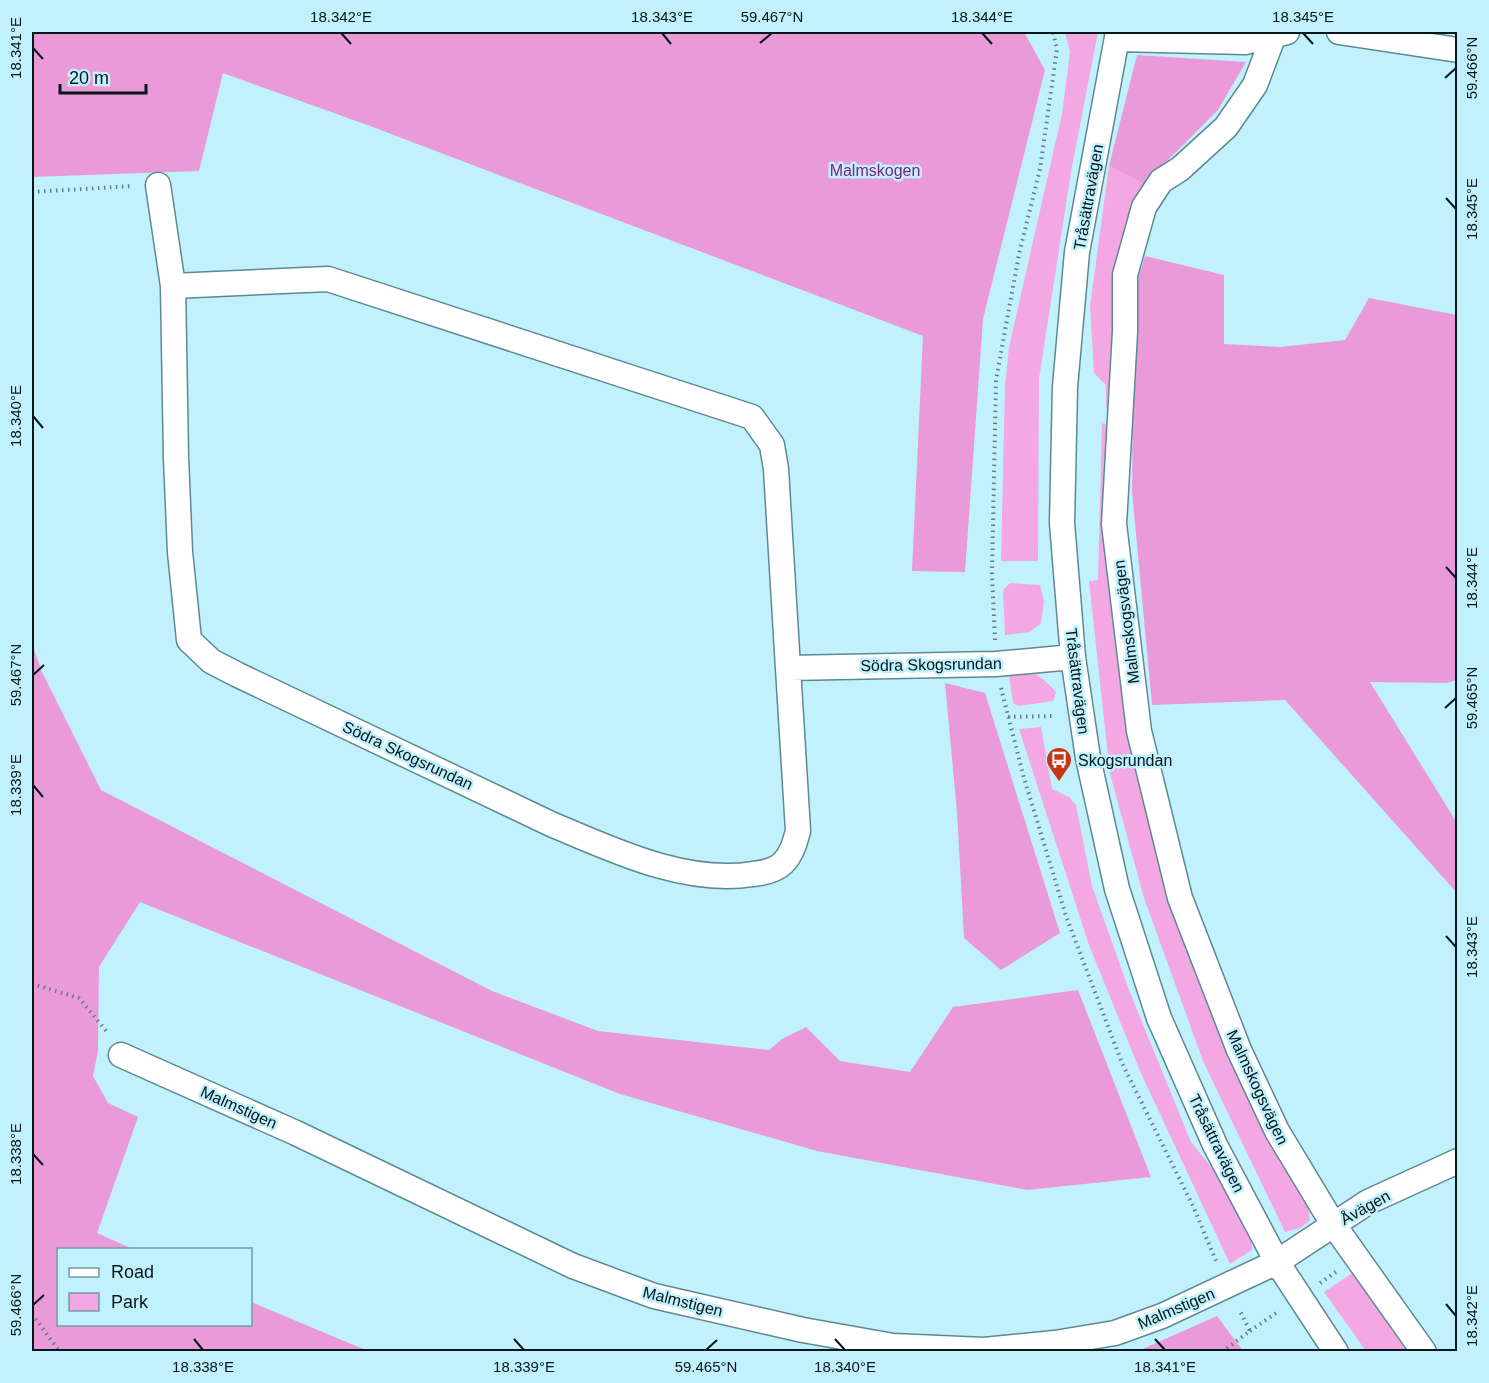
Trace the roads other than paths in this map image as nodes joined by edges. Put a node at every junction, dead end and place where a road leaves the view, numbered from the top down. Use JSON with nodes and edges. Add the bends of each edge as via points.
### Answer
{"nodes":[{"id":1,"x":1339,"y":32,"type":"edge"},
{"id":2,"x":1281,"y":33,"type":"edge"},
{"id":3,"x":1118,"y":35,"type":"edge"},
{"id":4,"x":1458,"y":50,"type":"edge"},
{"id":5,"x":158,"y":185,"type":"road end"},
{"id":6,"x":173,"y":286,"type":"junction"},
{"id":7,"x":1073,"y":657,"type":"junction"},
{"id":8,"x":788,"y":668,"type":"junction"},
{"id":9,"x":121,"y":1054,"type":"road end"},
{"id":10,"x":1458,"y":1161,"type":"edge"},
{"id":11,"x":1333,"y":1224,"type":"junction"},
{"id":12,"x":1277,"y":1262,"type":"junction"},
{"id":13,"x":1336,"y":1352,"type":"edge"},
{"id":14,"x":1424,"y":1352,"type":"edge"}],
"edges":[{"from":1,"to":4,"type":"street"},
{"from":2,"to":3,"type":"street","via":[[1245,42]]},
{"from":2,"to":11,"type":"street","name":"Malmskogsvägen","via":[[1255,85],[1226,127],[1161,181],[1144,207],[1125,275],[1114,524],[1139,731],[1180,898],[1239,1050],[1277,1131]]},
{"from":3,"to":7,"type":"street","name":"Tråsättravägen","via":[[1077,252],[1065,387],[1062,523]]},
{"from":5,"to":6,"type":"street","name":"Södra Skogsrundan"},
{"from":6,"to":8,"type":"street","name":"Södra Skogsrundan","via":[[328,279],[752,417],[772,445],[776,469]]},
{"from":6,"to":8,"type":"street","name":"Södra Skogsrundan","via":[[176,458],[189,640],[211,661],[551,824],[646,860],[713,877],[769,872],[782,864],[793,849],[798,831]]},
{"from":7,"to":8,"type":"street","name":"Södra Skogsrundan","via":[[996,664]]},
{"from":7,"to":12,"type":"street","name":"Tråsättravägen","via":[[1088,758],[1117,889],[1159,1018],[1215,1145]]},
{"from":9,"to":12,"type":"street","name":"Malmstigen","via":[[573,1266],[654,1296],[803,1330],[893,1346],[950,1349],[1055,1343],[1115,1333],[1162,1316]]},
{"from":10,"to":11,"type":"street","name":"Åvägen","via":[[1368,1202]]},
{"from":11,"to":12,"type":"street","name":"Åvägen"},
{"from":11,"to":14,"type":"street","name":"Malmskogsvägen"},
{"from":12,"to":13,"type":"street","name":"Tråsättravägen"}]}
